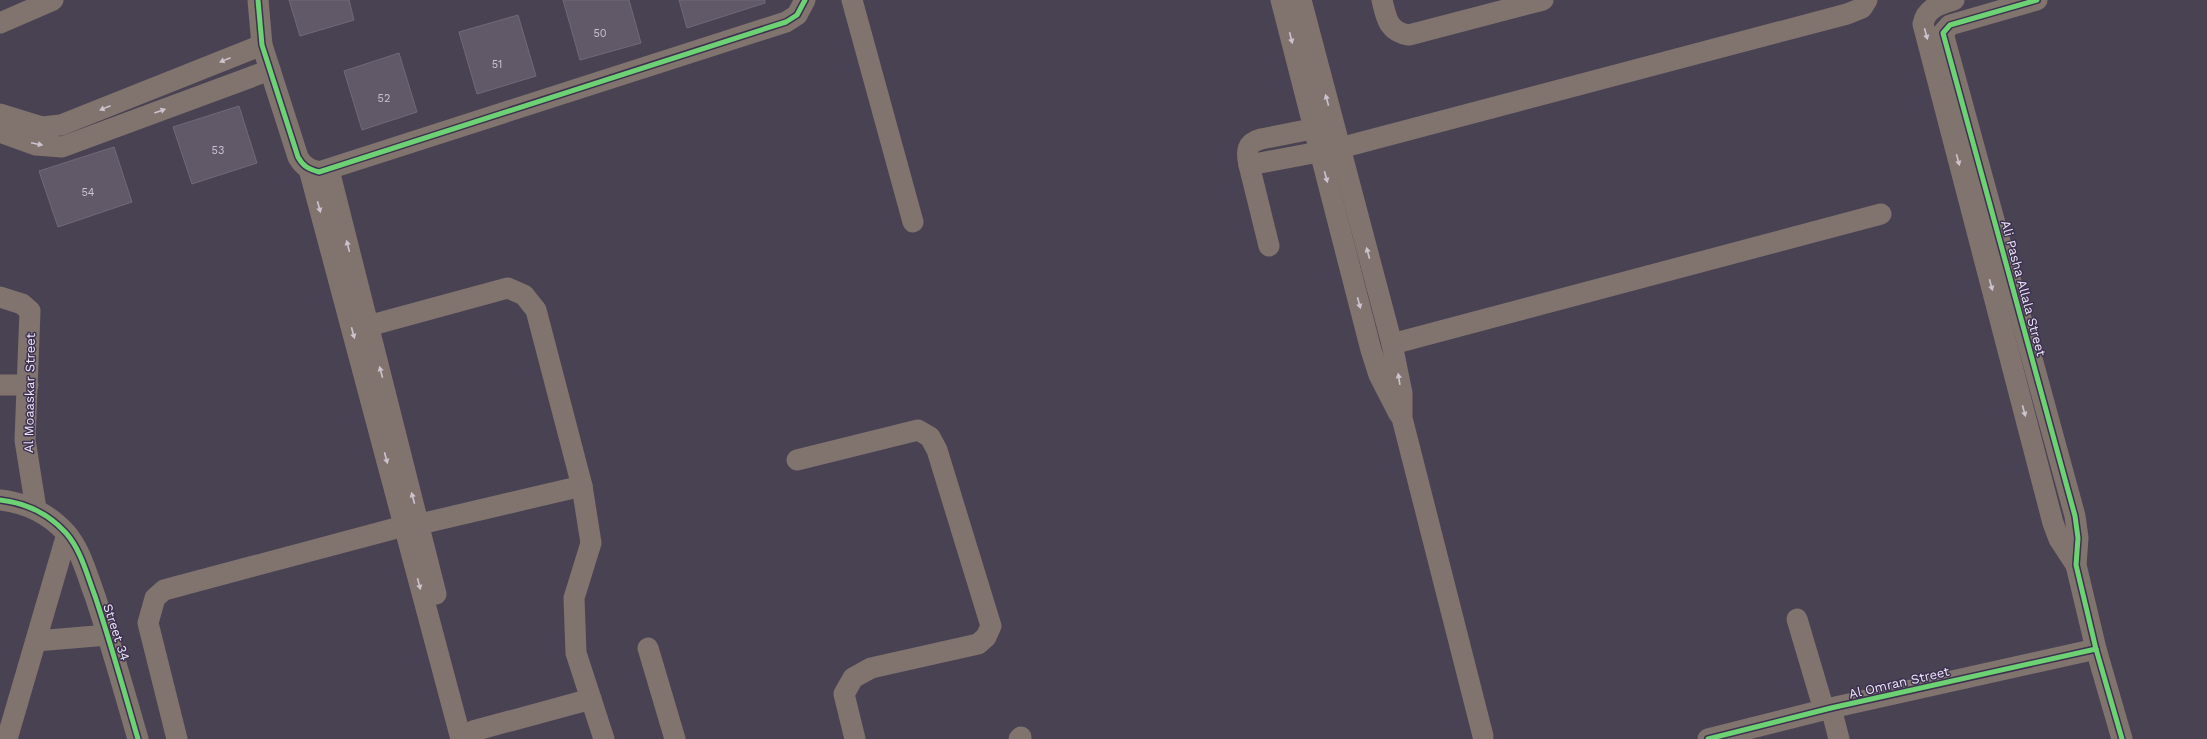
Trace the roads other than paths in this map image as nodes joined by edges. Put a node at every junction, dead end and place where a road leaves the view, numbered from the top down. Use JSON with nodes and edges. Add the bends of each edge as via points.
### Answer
{"nodes":[{"id":1,"x":53,"y":0,"type":"edge"},
{"id":2,"x":258,"y":0,"type":"edge"},
{"id":3,"x":805,"y":0,"type":"edge"},
{"id":4,"x":852,"y":0,"type":"edge"},
{"id":5,"x":1281,"y":0,"type":"edge"},
{"id":6,"x":1301,"y":0,"type":"edge"},
{"id":7,"x":1382,"y":0,"type":"edge"},
{"id":8,"x":1543,"y":0,"type":"edge"},
{"id":9,"x":1867,"y":0,"type":"edge"},
{"id":10,"x":1954,"y":0,"type":"edge"},
{"id":11,"x":2037,"y":0,"type":"edge"},
{"id":12,"x":0,"y":23,"type":"edge"},
{"id":13,"x":262,"y":45,"type":"junction"},
{"id":14,"x":270,"y":70,"type":"junction"},
{"id":15,"x":0,"y":114,"type":"edge"},
{"id":16,"x":1324,"y":126,"type":"junction"},
{"id":17,"x":0,"y":132,"type":"edge"},
{"id":18,"x":1340,"y":148,"type":"junction"},
{"id":19,"x":1320,"y":152,"type":"junction"},
{"id":20,"x":1249,"y":165,"type":"junction"},
{"id":21,"x":319,"y":170,"type":"junction"},
{"id":22,"x":1881,"y":214,"type":"dead end"},
{"id":23,"x":913,"y":222,"type":"dead end"},
{"id":24,"x":1269,"y":246,"type":"dead end"},
{"id":25,"x":0,"y":297,"type":"edge"},
{"id":26,"x":368,"y":326,"type":"junction"},
{"id":27,"x":1392,"y":344,"type":"junction"},
{"id":28,"x":0,"y":385,"type":"edge"},
{"id":29,"x":28,"y":385,"type":"junction"},
{"id":30,"x":1402,"y":418,"type":"junction"},
{"id":31,"x":797,"y":460,"type":"dead end"},
{"id":32,"x":582,"y":486,"type":"junction"},
{"id":33,"x":0,"y":500,"type":"edge"},
{"id":34,"x":36,"y":509,"type":"junction"},
{"id":35,"x":412,"y":525,"type":"junction"},
{"id":36,"x":67,"y":534,"type":"junction"},
{"id":37,"x":2076,"y":565,"type":"junction"},
{"id":38,"x":1797,"y":618,"type":"dead end"},
{"id":39,"x":108,"y":635,"type":"junction"},
{"id":40,"x":36,"y":641,"type":"junction"},
{"id":41,"x":648,"y":648,"type":"dead end"},
{"id":42,"x":2096,"y":649,"type":"junction"},
{"id":43,"x":591,"y":699,"type":"junction"},
{"id":44,"x":1827,"y":709,"type":"junction"},
{"id":45,"x":470,"y":736,"type":"edge"},
{"id":46,"x":1482,"y":736,"type":"dead end"},
{"id":47,"x":7,"y":739,"type":"edge"},
{"id":48,"x":138,"y":739,"type":"edge"},
{"id":49,"x":177,"y":739,"type":"edge"},
{"id":50,"x":604,"y":739,"type":"edge"},
{"id":51,"x":674,"y":739,"type":"edge"},
{"id":52,"x":855,"y":739,"type":"edge"},
{"id":53,"x":1708,"y":739,"type":"edge"},
{"id":54,"x":1839,"y":739,"type":"edge"},
{"id":55,"x":2122,"y":739,"type":"edge"}],
"edges":[{"from":1,"to":12,"type":"street"},
{"from":2,"to":13,"type":"street"},
{"from":3,"to":21,"type":"street","via":[[797,15],[786,22]]},
{"from":4,"to":23,"type":"street"},
{"from":5,"to":16,"type":"street","one_way":true},
{"from":16,"to":6,"type":"street","one_way":true},
{"from":7,"to":8,"type":"street","via":[[1388,24],[1397,32],[1409,34]]},
{"from":9,"to":18,"type":"street","via":[[1862,8],[1847,14]]},
{"from":10,"to":37,"type":"street","name":"Ali Pasha Allala Street","one_way":true,"via":[[1929,10],[1924,16],[1923,24],[2053,523],[2059,539]]},
{"from":11,"to":37,"type":"street","name":"Ali Pasha Allala Street","via":[[1950,25],[1944,33],[2075,516],[2078,538]]},
{"from":13,"to":14,"type":"street"},
{"from":13,"to":15,"type":"street","one_way":true,"via":[[61,125],[42,127]]},
{"from":17,"to":14,"type":"street","one_way":true,"via":[[36,145],[62,147]]},
{"from":14,"to":21,"type":"street","via":[[298,157]]},
{"from":16,"to":18,"type":"street"},
{"from":16,"to":19,"type":"street"},
{"from":16,"to":20,"type":"street","via":[[1253,141],[1248,146],[1246,154]]},
{"from":18,"to":19,"type":"street"},
{"from":27,"to":18,"type":"street","one_way":true},
{"from":19,"to":20,"type":"street"},
{"from":19,"to":30,"type":"street","one_way":true,"via":[[1379,375]]},
{"from":20,"to":24,"type":"street"},
{"from":26,"to":21,"type":"street","one_way":true},
{"from":21,"to":35,"type":"street","one_way":true},
{"from":22,"to":27,"type":"street"},
{"from":25,"to":29,"type":"street","name":"Al Moaaskar Street","via":[[22,304],[28,308],[31,316]]},
{"from":26,"to":32,"type":"street","via":[[508,288],[524,295],[536,310]]},
{"from":35,"to":26,"type":"street","one_way":true},
{"from":30,"to":27,"type":"street","one_way":true,"via":[[1402,393]]},
{"from":28,"to":29,"type":"street"},
{"from":29,"to":34,"type":"street","name":"Al Moaaskar Street","via":[[26,440]]},
{"from":30,"to":46,"type":"street"},
{"from":31,"to":52,"type":"street","via":[[918,430],[930,437],[937,450],[991,626],[986,637],[978,644],[871,668],[853,678],[844,694]]},
{"from":32,"to":35,"type":"street"},
{"from":32,"to":43,"type":"street","via":[[591,543],[574,598],[576,653]]},
{"from":33,"to":34,"type":"street","name":"Street 34","via":[[15,501]]},
{"from":34,"to":36,"type":"street","name":"Street 34","via":[[53,520]]},
{"from":35,"to":45,"type":"street","via":[[448,642]]},
{"from":35,"to":49,"type":"street","via":[[164,590],[155,598],[148,623]]},
{"from":36,"to":39,"type":"street","name":"Street 34","via":[[83,561]]},
{"from":36,"to":40,"type":"street"},
{"from":37,"to":42,"type":"street","name":"Ali Pasha Allala Street"},
{"from":38,"to":44,"type":"street"},
{"from":39,"to":40,"type":"street"},
{"from":39,"to":48,"type":"street","name":"Street 34"},
{"from":40,"to":47,"type":"street"},
{"from":41,"to":51,"type":"street"},
{"from":42,"to":44,"type":"street","name":"Al Omran Street"},
{"from":42,"to":55,"type":"street","name":"Ali Pasha Allala Street"},
{"from":43,"to":45,"type":"street"},
{"from":43,"to":50,"type":"street"},
{"from":44,"to":53,"type":"street","name":"Al Omran Street"},
{"from":44,"to":54,"type":"street"}]}
